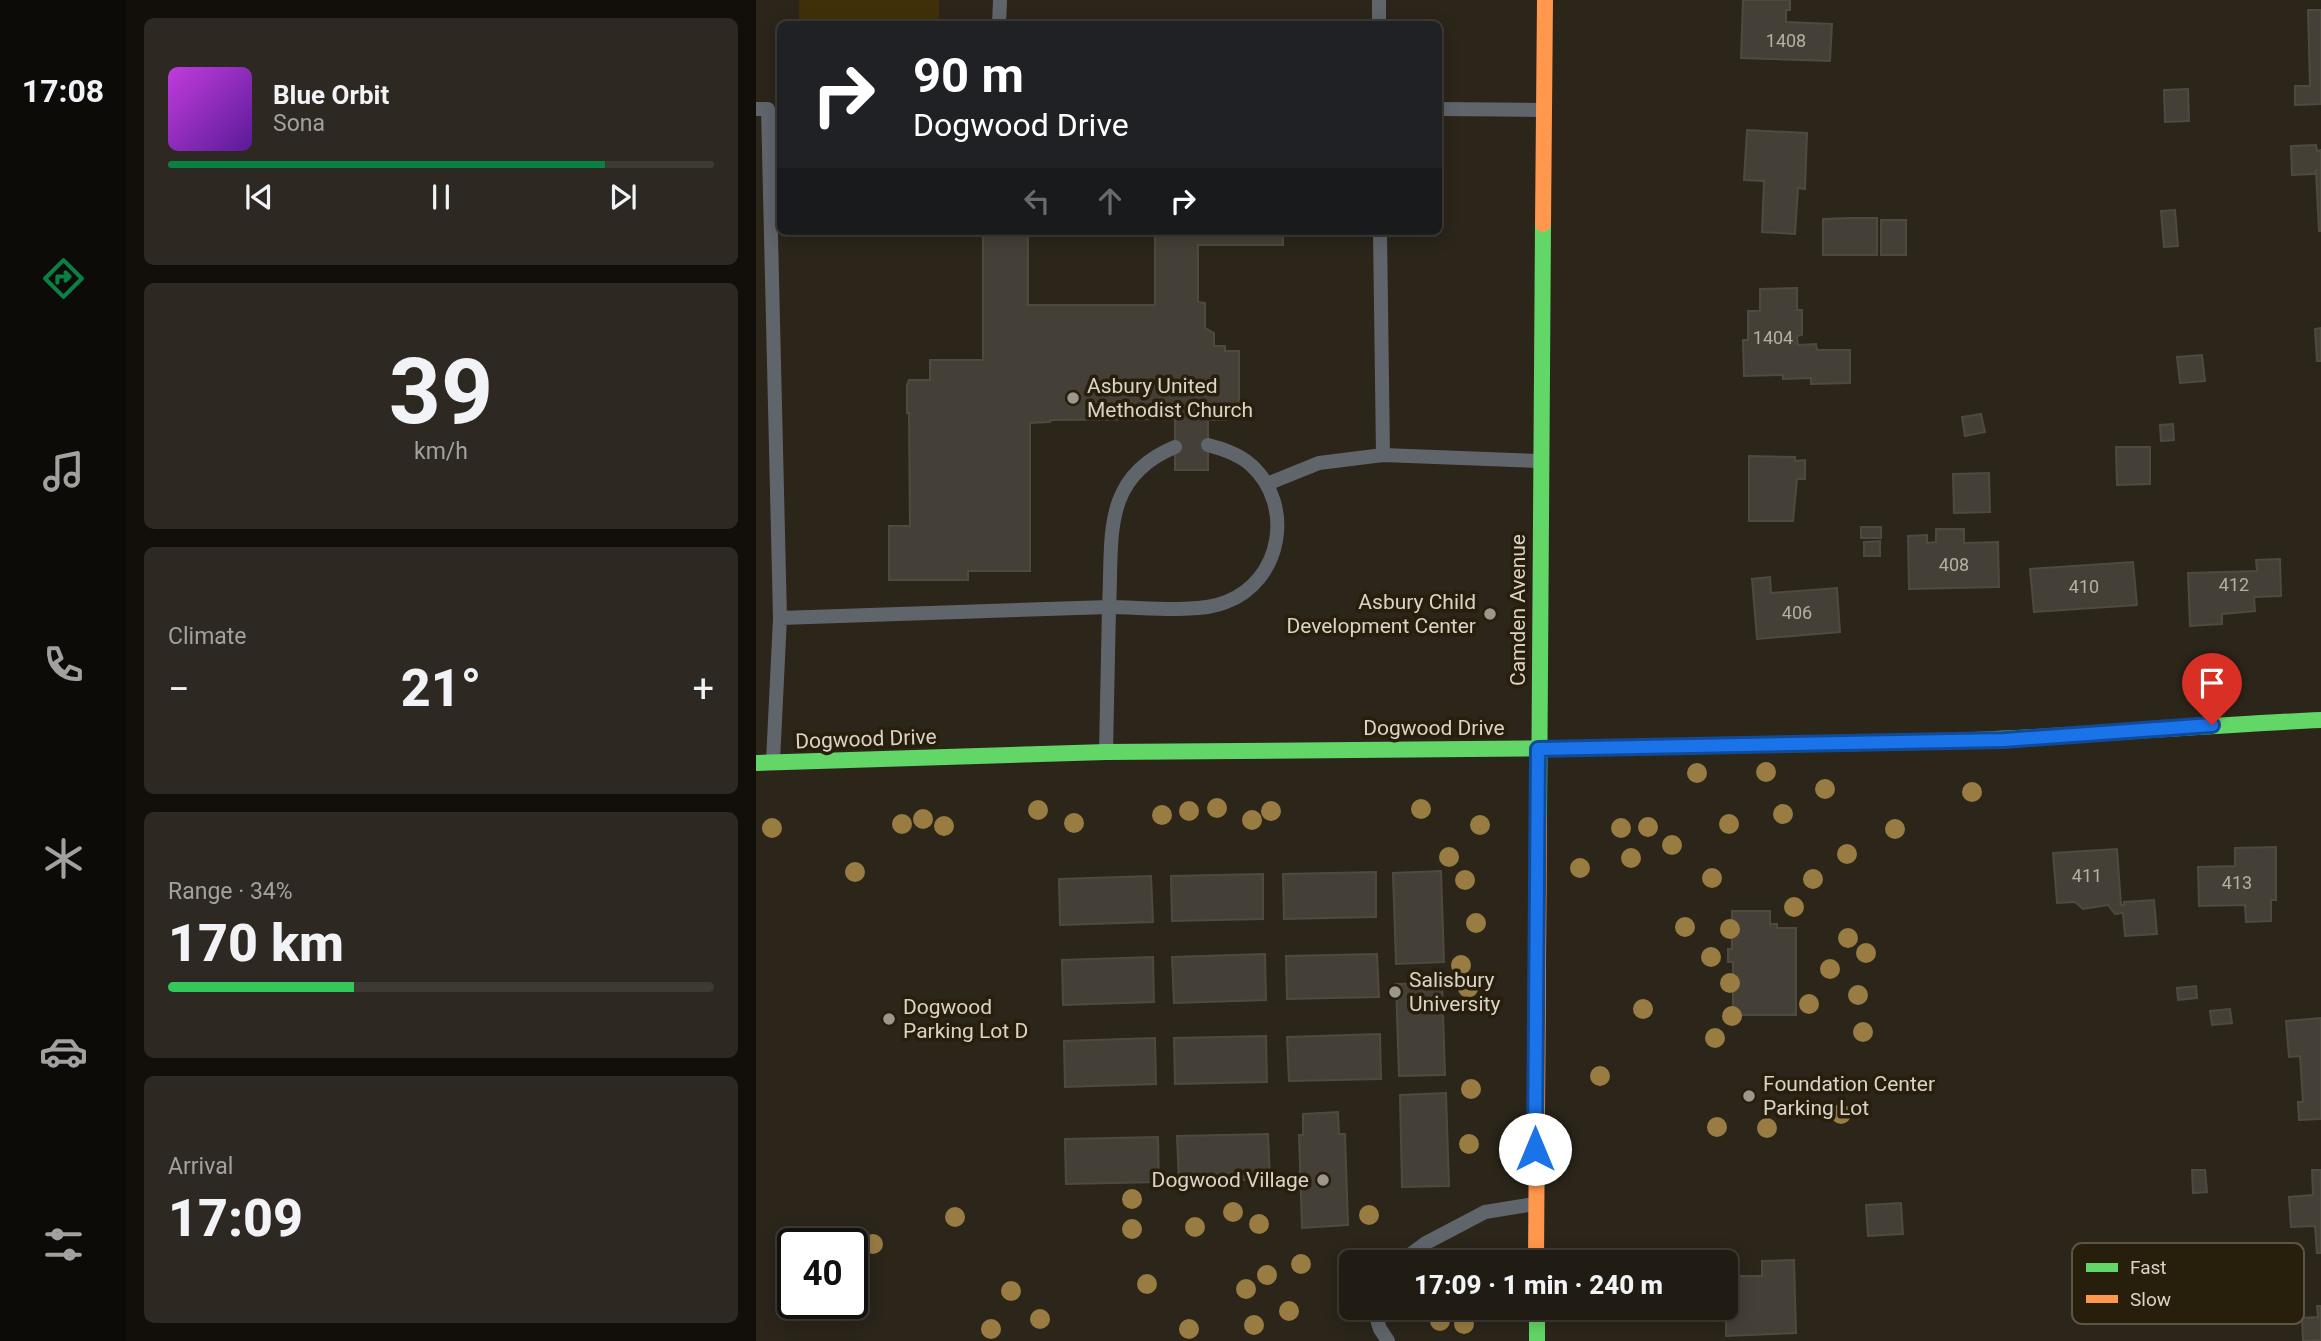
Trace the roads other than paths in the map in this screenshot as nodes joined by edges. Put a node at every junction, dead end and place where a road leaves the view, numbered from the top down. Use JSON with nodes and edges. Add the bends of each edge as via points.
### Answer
{"nodes":[{"id":1,"x":1000,"y":0,"type":"edge"},
{"id":2,"x":1379,"y":0,"type":"edge"},
{"id":3,"x":1545,"y":0,"type":"edge"},
{"id":4,"x":999,"y":21,"type":"edge"},
{"id":5,"x":1379,"y":21,"type":"edge"},
{"id":6,"x":756,"y":109,"type":"edge"},
{"id":7,"x":1442,"y":109,"type":"edge"},
{"id":8,"x":1544,"y":110,"type":"junction"},
{"id":9,"x":1380,"y":235,"type":"edge"},
{"id":10,"x":1208,"y":444,"type":"dead end"},
{"id":11,"x":1175,"y":447,"type":"dead end"},
{"id":12,"x":1383,"y":455,"type":"junction"},
{"id":13,"x":1540,"y":461,"type":"junction"},
{"id":14,"x":1267,"y":484,"type":"junction"},
{"id":15,"x":1109,"y":607,"type":"junction"},
{"id":16,"x":780,"y":618,"type":"junction"},
{"id":17,"x":2321,"y":720,"type":"edge"},
{"id":18,"x":1538,"y":749,"type":"junction"},
{"id":19,"x":1106,"y":752,"type":"junction"},
{"id":20,"x":773,"y":762,"type":"junction"},
{"id":21,"x":756,"y":763,"type":"edge"},
{"id":22,"x":1535,"y":1204,"type":"junction"},
{"id":23,"x":1416,"y":1250,"type":"edge"},
{"id":24,"x":1536,"y":1250,"type":"edge"},
{"id":25,"x":1377,"y":1320,"type":"edge"},
{"id":26,"x":1537,"y":1320,"type":"edge"},
{"id":27,"x":1388,"y":1341,"type":"edge"},
{"id":28,"x":1537,"y":1341,"type":"edge"}],
"edges":[{"from":1,"to":4,"type":"lane"},
{"from":2,"to":5,"type":"lane"},
{"from":3,"to":8,"type":"street","name":"Camden Avenue"},
{"from":6,"to":16,"type":"lane","via":[[768,109]]},
{"from":7,"to":8,"type":"lane"},
{"from":8,"to":13,"type":"street","name":"Camden Avenue"},
{"from":9,"to":12,"type":"lane"},
{"from":10,"to":14,"type":"lane","via":[[1251,465]]},
{"from":11,"to":15,"type":"lane","via":[[1135,471],[1121,493],[1114,517]]},
{"from":12,"to":13,"type":"lane"},
{"from":12,"to":14,"type":"lane","via":[[1319,463]]},
{"from":13,"to":18,"type":"street","name":"Camden Avenue"},
{"from":14,"to":15,"type":"lane","via":[[1276,506],[1274,552],[1264,573],[1248,590],[1205,608]]},
{"from":15,"to":16,"type":"lane"},
{"from":15,"to":19,"type":"lane"},
{"from":16,"to":20,"type":"lane"},
{"from":17,"to":18,"type":"street","name":"Dogwood Drive","via":[[2004,740]]},
{"from":18,"to":19,"type":"street","name":"Dogwood Drive"},
{"from":18,"to":22,"type":"street","name":"Camden Avenue"},
{"from":19,"to":20,"type":"street","name":"Dogwood Drive"},
{"from":20,"to":21,"type":"street","name":"Dogwood Drive"},
{"from":22,"to":23,"type":"lane","via":[[1485,1212]]},
{"from":22,"to":24,"type":"street","name":"Camden Avenue"},
{"from":25,"to":27,"type":"lane"},
{"from":26,"to":28,"type":"street"}]}
